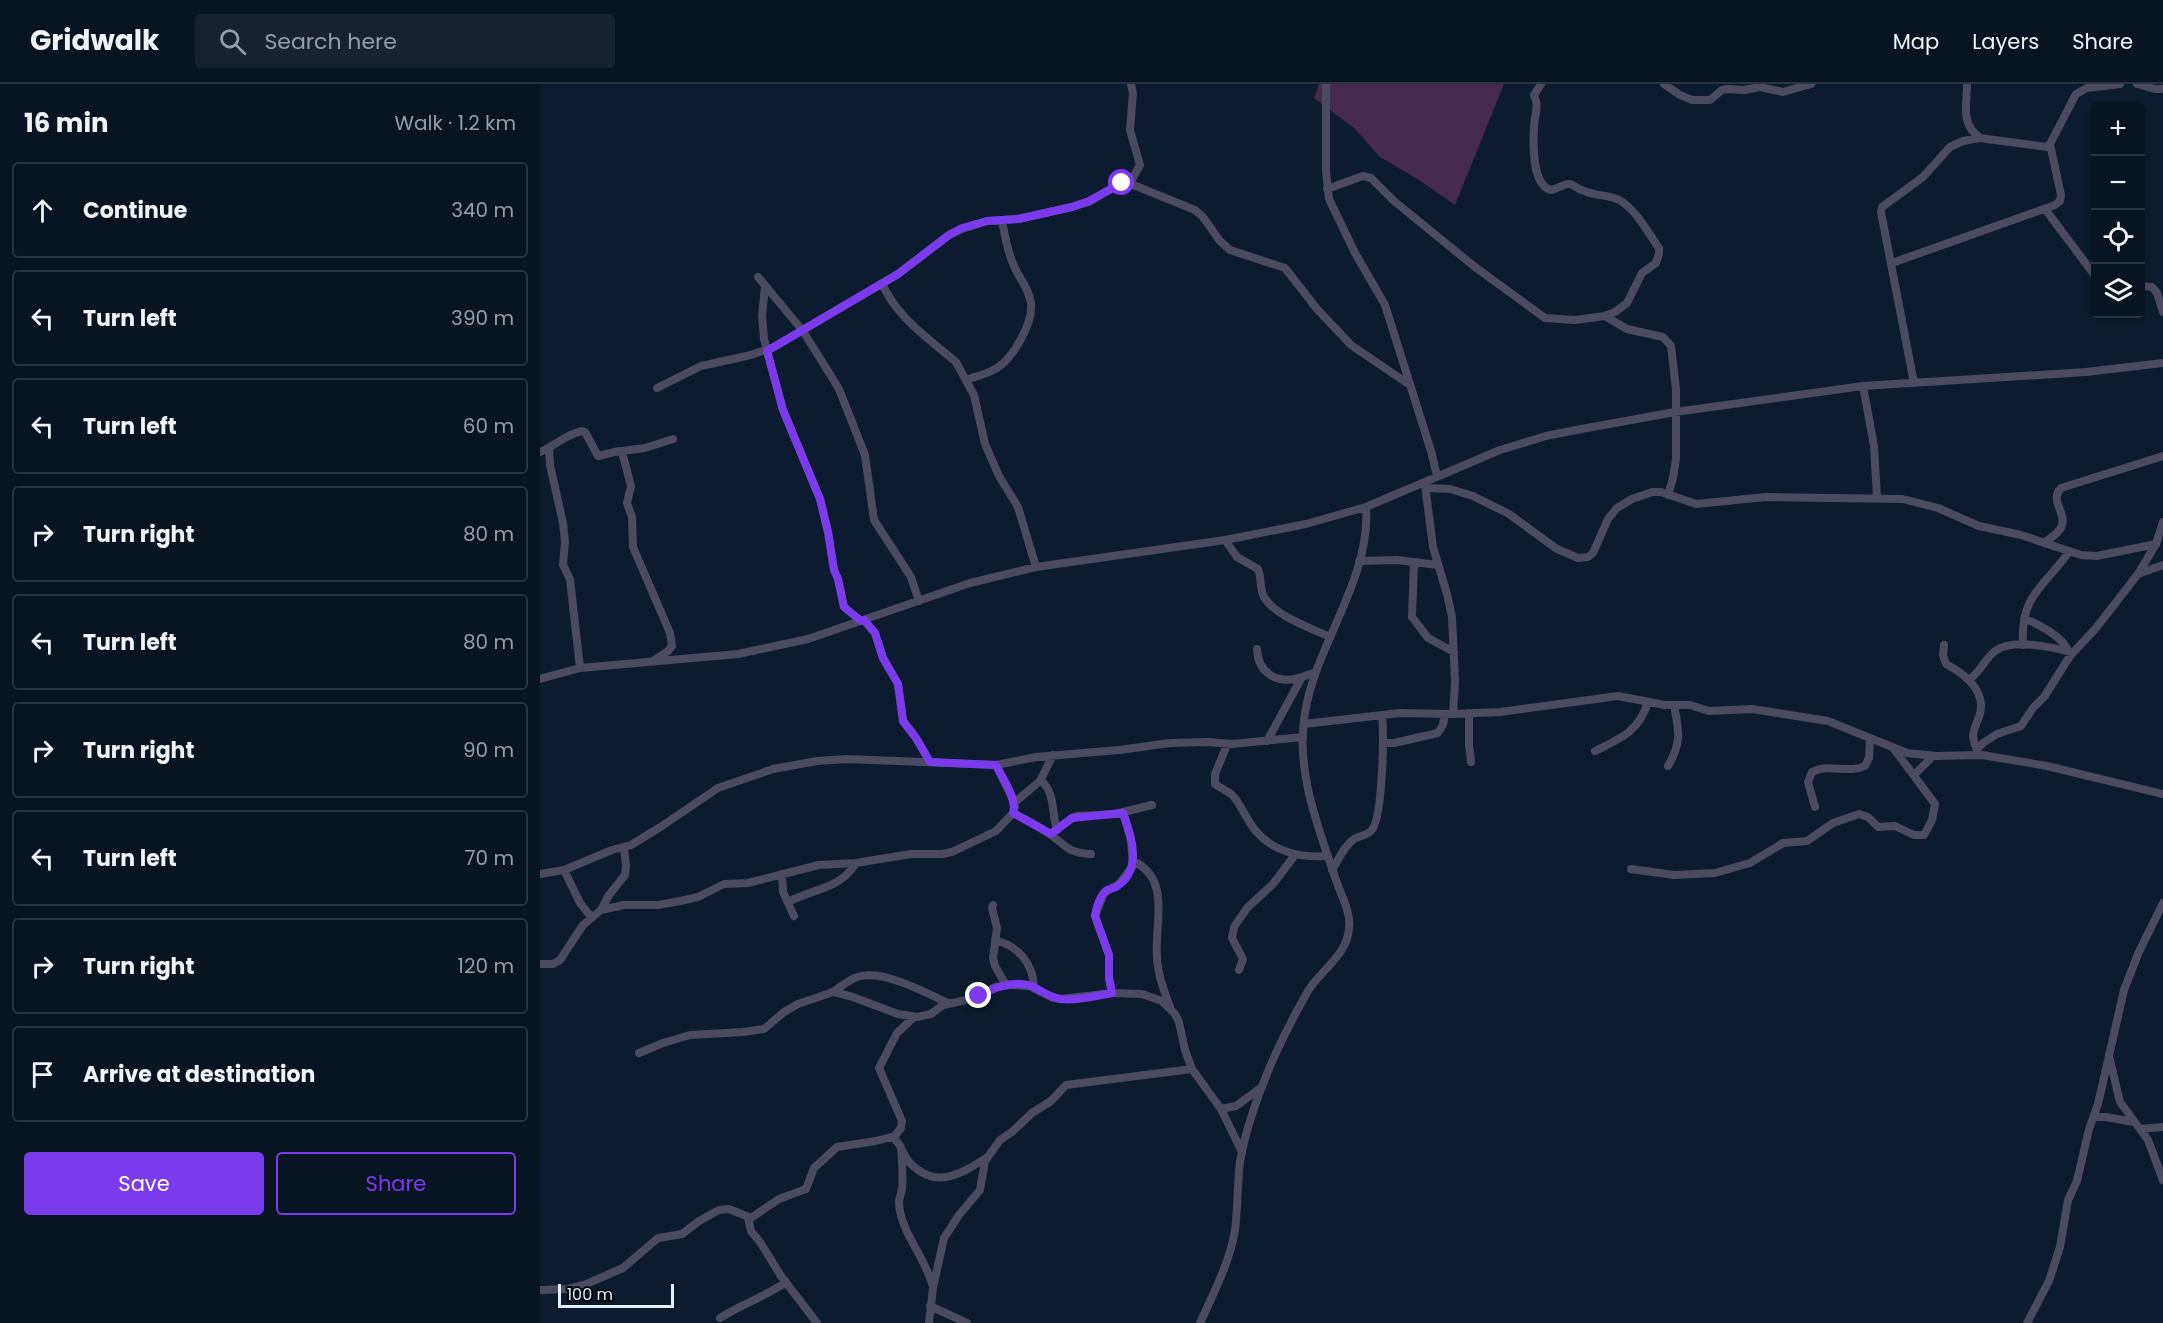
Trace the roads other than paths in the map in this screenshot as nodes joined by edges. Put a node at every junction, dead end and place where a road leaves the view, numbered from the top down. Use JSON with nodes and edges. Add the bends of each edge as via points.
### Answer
{"nodes":[{"id":1,"x":1131,"y":84,"type":"edge"},
{"id":2,"x":1326,"y":84,"type":"edge"},
{"id":3,"x":1541,"y":84,"type":"edge"},
{"id":4,"x":1664,"y":84,"type":"edge"},
{"id":5,"x":1811,"y":84,"type":"edge"},
{"id":6,"x":1967,"y":84,"type":"edge"},
{"id":7,"x":2120,"y":84,"type":"edge"},
{"id":8,"x":2137,"y":84,"type":"edge"},
{"id":9,"x":2101,"y":85,"type":"edge"},
{"id":10,"x":2163,"y":89,"type":"edge"},
{"id":11,"x":1980,"y":138,"type":"junction"},
{"id":12,"x":2050,"y":144,"type":"junction"},
{"id":13,"x":1130,"y":183,"type":"junction"},
{"id":14,"x":1327,"y":189,"type":"junction"},
{"id":15,"x":2045,"y":209,"type":"junction"},
{"id":16,"x":1002,"y":220,"type":"junction"},
{"id":17,"x":1892,"y":263,"type":"junction"},
{"id":18,"x":2091,"y":270,"type":"edge"},
{"id":19,"x":758,"y":277,"type":"dead end"},
{"id":20,"x":882,"y":283,"type":"junction"},
{"id":21,"x":2145,"y":286,"type":"edge"},
{"id":22,"x":765,"y":287,"type":"junction"},
{"id":23,"x":1615,"y":312,"type":"junction"},
{"id":24,"x":2163,"y":312,"type":"edge"},
{"id":25,"x":1605,"y":316,"type":"junction"},
{"id":26,"x":1617,"y":322,"type":"junction"},
{"id":27,"x":803,"y":331,"type":"junction"},
{"id":28,"x":767,"y":351,"type":"junction"},
{"id":29,"x":2163,"y":363,"type":"edge"},
{"id":30,"x":966,"y":380,"type":"junction"},
{"id":31,"x":1914,"y":382,"type":"junction"},
{"id":32,"x":1410,"y":386,"type":"junction"},
{"id":33,"x":1863,"y":386,"type":"junction"},
{"id":34,"x":657,"y":388,"type":"dead end"},
{"id":35,"x":1675,"y":412,"type":"junction"},
{"id":36,"x":673,"y":439,"type":"dead end"},
{"id":37,"x":549,"y":448,"type":"junction"},
{"id":38,"x":540,"y":452,"type":"edge"},
{"id":39,"x":622,"y":452,"type":"junction"},
{"id":40,"x":2163,"y":456,"type":"edge"},
{"id":41,"x":1437,"y":476,"type":"junction"},
{"id":42,"x":1425,"y":484,"type":"junction"},
{"id":43,"x":1668,"y":495,"type":"junction"},
{"id":44,"x":1877,"y":498,"type":"junction"},
{"id":45,"x":1366,"y":507,"type":"junction"},
{"id":46,"x":2163,"y":522,"type":"edge"},
{"id":47,"x":1225,"y":540,"type":"junction"},
{"id":48,"x":2044,"y":543,"type":"junction"},
{"id":49,"x":2156,"y":544,"type":"junction"},
{"id":50,"x":2069,"y":552,"type":"junction"},
{"id":51,"x":1359,"y":561,"type":"junction"},
{"id":52,"x":1414,"y":562,"type":"junction"},
{"id":53,"x":1438,"y":565,"type":"junction"},
{"id":54,"x":2163,"y":565,"type":"edge"},
{"id":55,"x":1036,"y":567,"type":"junction"},
{"id":56,"x":2138,"y":574,"type":"junction"},
{"id":57,"x":919,"y":601,"type":"junction"},
{"id":58,"x":2024,"y":619,"type":"junction"},
{"id":59,"x":863,"y":620,"type":"junction"},
{"id":60,"x":1330,"y":636,"type":"junction"},
{"id":61,"x":1944,"y":645,"type":"dead end"},
{"id":62,"x":2023,"y":645,"type":"junction"},
{"id":63,"x":1257,"y":649,"type":"dead end"},
{"id":64,"x":1454,"y":652,"type":"junction"},
{"id":65,"x":2071,"y":652,"type":"junction"},
{"id":66,"x":651,"y":663,"type":"junction"},
{"id":67,"x":580,"y":668,"type":"junction"},
{"id":68,"x":1316,"y":672,"type":"junction"},
{"id":69,"x":1302,"y":677,"type":"junction"},
{"id":70,"x":540,"y":679,"type":"edge"},
{"id":71,"x":1970,"y":680,"type":"junction"},
{"id":72,"x":1648,"y":702,"type":"junction"},
{"id":73,"x":1674,"y":705,"type":"junction"},
{"id":74,"x":1468,"y":713,"type":"junction"},
{"id":75,"x":1449,"y":714,"type":"junction"},
{"id":76,"x":1383,"y":715,"type":"junction"},
{"id":77,"x":1304,"y":724,"type":"junction"},
{"id":78,"x":1303,"y":737,"type":"junction"},
{"id":79,"x":1870,"y":738,"type":"junction"},
{"id":80,"x":1267,"y":741,"type":"junction"},
{"id":81,"x":1383,"y":743,"type":"junction"},
{"id":82,"x":1227,"y":745,"type":"junction"},
{"id":83,"x":1893,"y":748,"type":"junction"},
{"id":84,"x":1595,"y":751,"type":"dead end"},
{"id":85,"x":1977,"y":752,"type":"junction"},
{"id":86,"x":1053,"y":755,"type":"junction"},
{"id":87,"x":1933,"y":756,"type":"junction"},
{"id":88,"x":930,"y":762,"type":"junction"},
{"id":89,"x":1471,"y":762,"type":"dead end"},
{"id":90,"x":996,"y":765,"type":"junction"},
{"id":91,"x":1668,"y":766,"type":"dead end"},
{"id":92,"x":1914,"y":775,"type":"junction"},
{"id":93,"x":1041,"y":780,"type":"junction"},
{"id":94,"x":2163,"y":794,"type":"edge"},
{"id":95,"x":1014,"y":803,"type":"junction"},
{"id":96,"x":1152,"y":805,"type":"dead end"},
{"id":97,"x":1815,"y":807,"type":"dead end"},
{"id":98,"x":1013,"y":813,"type":"junction"},
{"id":99,"x":1123,"y":813,"type":"junction"},
{"id":100,"x":1054,"y":832,"type":"junction"},
{"id":101,"x":624,"y":847,"type":"junction"},
{"id":102,"x":1091,"y":854,"type":"dead end"},
{"id":103,"x":1296,"y":855,"type":"junction"},
{"id":104,"x":1328,"y":856,"type":"junction"},
{"id":105,"x":1133,"y":861,"type":"junction"},
{"id":106,"x":856,"y":864,"type":"junction"},
{"id":107,"x":1631,"y":869,"type":"dead end"},
{"id":108,"x":564,"y":870,"type":"junction"},
{"id":109,"x":1332,"y":870,"type":"junction"},
{"id":110,"x":540,"y":874,"type":"edge"},
{"id":111,"x":782,"y":874,"type":"junction"},
{"id":112,"x":788,"y":902,"type":"junction"},
{"id":113,"x":2163,"y":903,"type":"edge"},
{"id":114,"x":993,"y":905,"type":"dead end"},
{"id":115,"x":601,"y":910,"type":"junction"},
{"id":116,"x":794,"y":916,"type":"dead end"},
{"id":117,"x":592,"y":918,"type":"junction"},
{"id":118,"x":994,"y":940,"type":"junction"},
{"id":119,"x":540,"y":964,"type":"edge"},
{"id":120,"x":1239,"y":970,"type":"dead end"},
{"id":121,"x":1006,"y":985,"type":"junction"},
{"id":122,"x":1034,"y":987,"type":"junction"},
{"id":123,"x":833,"y":992,"type":"junction"},
{"id":124,"x":1112,"y":993,"type":"junction"},
{"id":125,"x":948,"y":1004,"type":"junction"},
{"id":126,"x":1170,"y":1007,"type":"junction"},
{"id":127,"x":914,"y":1017,"type":"junction"},
{"id":128,"x":639,"y":1053,"type":"dead end"},
{"id":129,"x":2109,"y":1057,"type":"junction"},
{"id":130,"x":1192,"y":1069,"type":"junction"},
{"id":131,"x":1262,"y":1087,"type":"junction"},
{"id":132,"x":1221,"y":1109,"type":"junction"},
{"id":133,"x":2094,"y":1117,"type":"junction"},
{"id":134,"x":2137,"y":1126,"type":"junction"},
{"id":135,"x":2163,"y":1127,"type":"edge"},
{"id":136,"x":892,"y":1137,"type":"junction"},
{"id":137,"x":902,"y":1151,"type":"junction"},
{"id":138,"x":1242,"y":1152,"type":"junction"},
{"id":139,"x":987,"y":1158,"type":"junction"},
{"id":140,"x":2163,"y":1180,"type":"edge"},
{"id":141,"x":748,"y":1218,"type":"junction"},
{"id":142,"x":786,"y":1282,"type":"junction"},
{"id":143,"x":933,"y":1288,"type":"junction"},
{"id":144,"x":540,"y":1290,"type":"edge"},
{"id":145,"x":930,"y":1306,"type":"junction"},
{"id":146,"x":720,"y":1318,"type":"dead end"},
{"id":147,"x":818,"y":1323,"type":"edge"},
{"id":148,"x":929,"y":1323,"type":"edge"},
{"id":149,"x":966,"y":1323,"type":"edge"},
{"id":150,"x":1200,"y":1323,"type":"edge"},
{"id":151,"x":2027,"y":1323,"type":"edge"}],
"edges":[{"from":1,"to":13,"type":"street","via":[[1130,130],[1140,165]]},
{"from":2,"to":14,"type":"street"},
{"from":3,"to":23,"type":"street","via":[[1534,95],[1538,107],[1533,127],[1534,158],[1542,186],[1552,190],[1567,183],[1617,199],[1630,208],[1659,248],[1656,263],[1642,273],[1628,303]]},
{"from":4,"to":5,"type":"street","via":[[1692,100],[1710,99],[1722,90],[1760,87],[1783,92]]},
{"from":6,"to":11,"type":"street","via":[[1966,120],[1970,131]]},
{"from":7,"to":9,"type":"street"},
{"from":8,"to":10,"type":"street"},
{"from":9,"to":12,"type":"street","via":[[2076,94]]},
{"from":11,"to":12,"type":"street","via":[[2043,148]]},
{"from":11,"to":17,"type":"street","via":[[1950,147],[1923,177],[1882,207]]},
{"from":12,"to":15,"type":"street","via":[[2061,195],[2060,201]]},
{"from":13,"to":16,"type":"street","via":[[1117,184],[1072,207]]},
{"from":13,"to":32,"type":"street","via":[[1195,210],[1230,250],[1285,268],[1351,345]]},
{"from":14,"to":25,"type":"street","via":[[1366,176],[1536,313],[1559,320]]},
{"from":14,"to":32,"type":"street","via":[[1336,216],[1385,305]]},
{"from":15,"to":17,"type":"street"},
{"from":15,"to":18,"type":"street"},
{"from":16,"to":20,"type":"street","via":[[972,225],[949,235]]},
{"from":16,"to":30,"type":"street","via":[[1012,262],[1029,294],[1030,315],[1018,344],[1000,367]]},
{"from":17,"to":31,"type":"street"},
{"from":19,"to":22,"type":"street"},
{"from":20,"to":27,"type":"street"},
{"from":20,"to":30,"type":"street","via":[[899,311],[956,362]]},
{"from":21,"to":24,"type":"street","via":[[2157,293]]},
{"from":22,"to":27,"type":"street"},
{"from":22,"to":28,"type":"street","via":[[762,316]]},
{"from":23,"to":25,"type":"street"},
{"from":23,"to":26,"type":"street"},
{"from":25,"to":26,"type":"street"},
{"from":26,"to":35,"type":"street","via":[[1627,329],[1656,334],[1671,346]]},
{"from":27,"to":28,"type":"street"},
{"from":27,"to":57,"type":"street","via":[[846,405],[865,455],[874,520],[911,577]]},
{"from":28,"to":34,"type":"street","via":[[701,366]]},
{"from":28,"to":59,"type":"street","via":[[783,410],[820,499],[844,607]]},
{"from":29,"to":31,"type":"street","via":[[2086,372]]},
{"from":30,"to":55,"type":"street","via":[[974,395],[985,444],[1018,507]]},
{"from":31,"to":33,"type":"street"},
{"from":32,"to":41,"type":"street"},
{"from":33,"to":35,"type":"street"},
{"from":33,"to":44,"type":"street","via":[[1874,446]]},
{"from":35,"to":41,"type":"street","via":[[1546,436]]},
{"from":35,"to":43,"type":"street","via":[[1676,458]]},
{"from":36,"to":39,"type":"street"},
{"from":37,"to":38,"type":"street"},
{"from":37,"to":39,"type":"street","via":[[584,431],[597,456]]},
{"from":37,"to":67,"type":"street","via":[[563,523],[563,564],[570,579]]},
{"from":39,"to":66,"type":"street","via":[[631,486],[627,502],[633,543],[672,646]]},
{"from":40,"to":48,"type":"street","via":[[2061,488],[2056,500],[2062,525]]},
{"from":41,"to":42,"type":"street"},
{"from":42,"to":43,"type":"street","via":[[1473,496],[1578,558],[1593,553],[1617,508],[1642,494]]},
{"from":42,"to":45,"type":"street"},
{"from":42,"to":53,"type":"street"},
{"from":43,"to":44,"type":"street","via":[[1696,504],[1766,497]]},
{"from":44,"to":48,"type":"street","via":[[1903,499],[1938,508],[1979,526]]},
{"from":45,"to":47,"type":"street"},
{"from":45,"to":51,"type":"street","via":[[1366,536]]},
{"from":46,"to":49,"type":"street"},
{"from":47,"to":55,"type":"street"},
{"from":47,"to":60,"type":"street","via":[[1240,560],[1258,569],[1264,597],[1270,604],[1297,622]]},
{"from":48,"to":50,"type":"street"},
{"from":49,"to":50,"type":"street","via":[[2097,556]]},
{"from":49,"to":56,"type":"street"},
{"from":50,"to":58,"type":"street","via":[[2034,592]]},
{"from":51,"to":52,"type":"street"},
{"from":51,"to":60,"type":"street"},
{"from":52,"to":53,"type":"street"},
{"from":52,"to":64,"type":"street","via":[[1412,617],[1428,638]]},
{"from":53,"to":64,"type":"street","via":[[1449,603]]},
{"from":54,"to":56,"type":"street"},
{"from":55,"to":57,"type":"street","via":[[970,583]]},
{"from":56,"to":65,"type":"street","via":[[2096,628]]},
{"from":57,"to":59,"type":"street"},
{"from":58,"to":62,"type":"street"},
{"from":58,"to":65,"type":"street","via":[[2059,638]]},
{"from":59,"to":66,"type":"street","via":[[808,639],[738,654]]},
{"from":59,"to":88,"type":"street","via":[[875,633],[898,684],[903,721]]},
{"from":60,"to":68,"type":"street"},
{"from":61,"to":71,"type":"street","via":[[1942,655],[1946,664]]},
{"from":62,"to":65,"type":"street"},
{"from":62,"to":71,"type":"street","via":[[1994,652]]},
{"from":63,"to":69,"type":"street","via":[[1259,663],[1266,672],[1282,678]]},
{"from":64,"to":75,"type":"street"},
{"from":65,"to":85,"type":"street","via":[[2021,726],[1983,742]]},
{"from":66,"to":67,"type":"street"},
{"from":67,"to":70,"type":"street"},
{"from":68,"to":69,"type":"street"},
{"from":68,"to":77,"type":"street"},
{"from":69,"to":80,"type":"street"},
{"from":71,"to":85,"type":"street","via":[[1980,704],[1972,734]]},
{"from":72,"to":73,"type":"street"},
{"from":72,"to":74,"type":"street","via":[[1618,696]]},
{"from":72,"to":84,"type":"street","via":[[1640,723]]},
{"from":73,"to":79,"type":"street","via":[[1715,711],[1752,709],[1828,721]]},
{"from":73,"to":91,"type":"street","via":[[1678,746]]},
{"from":74,"to":75,"type":"street"},
{"from":74,"to":89,"type":"street"},
{"from":75,"to":76,"type":"street"},
{"from":75,"to":81,"type":"street","via":[[1437,733]]},
{"from":76,"to":77,"type":"street"},
{"from":76,"to":81,"type":"street"},
{"from":77,"to":78,"type":"street"},
{"from":78,"to":80,"type":"street"},
{"from":78,"to":104,"type":"street","via":[[1306,777]]},
{"from":79,"to":83,"type":"street"},
{"from":79,"to":97,"type":"street","via":[[1866,766],[1827,767],[1812,772],[1808,782]]},
{"from":80,"to":82,"type":"street"},
{"from":81,"to":109,"type":"street","via":[[1374,826],[1347,845]]},
{"from":82,"to":86,"type":"street","via":[[1190,741]]},
{"from":82,"to":103,"type":"street","via":[[1215,774],[1215,786],[1229,792],[1263,838]]},
{"from":83,"to":87,"type":"street"},
{"from":83,"to":92,"type":"street"},
{"from":85,"to":87,"type":"street"},
{"from":85,"to":94,"type":"street"},
{"from":86,"to":90,"type":"street"},
{"from":86,"to":93,"type":"street"},
{"from":87,"to":92,"type":"street"},
{"from":88,"to":90,"type":"street"},
{"from":88,"to":101,"type":"street","via":[[847,759],[773,769],[718,788]]},
{"from":90,"to":95,"type":"street"},
{"from":92,"to":107,"type":"street","via":[[1935,804],[1924,835],[1895,826],[1878,827],[1858,814],[1833,823],[1807,841],[1783,843],[1750,863],[1715,873],[1674,875]]},
{"from":93,"to":95,"type":"street"},
{"from":93,"to":100,"type":"street","via":[[1052,797]]},
{"from":95,"to":98,"type":"street"},
{"from":96,"to":99,"type":"street"},
{"from":98,"to":100,"type":"street"},
{"from":98,"to":106,"type":"street","via":[[996,831],[952,852],[911,854]]},
{"from":99,"to":100,"type":"street","via":[[1077,816]]},
{"from":99,"to":105,"type":"street"},
{"from":100,"to":102,"type":"street","via":[[1068,850]]},
{"from":101,"to":108,"type":"street"},
{"from":101,"to":115,"type":"street","via":[[625,875]]},
{"from":103,"to":104,"type":"street"},
{"from":103,"to":120,"type":"street","via":[[1234,927],[1232,938],[1243,959]]},
{"from":104,"to":109,"type":"street"},
{"from":105,"to":124,"type":"street","via":[[1126,877],[1104,893],[1095,916],[1109,955]]},
{"from":105,"to":126,"type":"street","via":[[1148,869],[1156,886],[1157,958]]},
{"from":106,"to":111,"type":"street","via":[[819,865]]},
{"from":106,"to":112,"type":"street","via":[[840,881]]},
{"from":108,"to":110,"type":"street"},
{"from":108,"to":117,"type":"street"},
{"from":109,"to":131,"type":"street","via":[[1348,911],[1348,936],[1293,1017]]},
{"from":111,"to":112,"type":"street"},
{"from":111,"to":115,"type":"street","via":[[748,883],[724,884],[680,901]]},
{"from":112,"to":116,"type":"street"},
{"from":113,"to":129,"type":"street","via":[[2124,990]]},
{"from":114,"to":118,"type":"street","via":[[997,921]]},
{"from":115,"to":117,"type":"street"},
{"from":117,"to":119,"type":"street","via":[[560,960]]},
{"from":118,"to":121,"type":"street","via":[[995,966]]},
{"from":118,"to":122,"type":"street","via":[[1009,945],[1025,958]]},
{"from":121,"to":122,"type":"street"},
{"from":121,"to":125,"type":"street"},
{"from":122,"to":124,"type":"street","via":[[1061,999]]},
{"from":123,"to":125,"type":"street","via":[[855,978],[873,975],[901,982]]},
{"from":123,"to":127,"type":"street"},
{"from":123,"to":128,"type":"street","via":[[798,1004],[764,1029],[690,1035]]},
{"from":124,"to":126,"type":"street","via":[[1142,994]]},
{"from":125,"to":127,"type":"street","via":[[926,1016]]},
{"from":126,"to":130,"type":"street","via":[[1179,1022]]},
{"from":127,"to":136,"type":"street","via":[[897,1033],[879,1068],[902,1121]]},
{"from":129,"to":133,"type":"street"},
{"from":129,"to":134,"type":"street","via":[[2120,1102]]},
{"from":130,"to":132,"type":"street"},
{"from":130,"to":139,"type":"street","via":[[1066,1085],[1000,1140]]},
{"from":131,"to":132,"type":"street","via":[[1236,1106]]},
{"from":131,"to":138,"type":"street"},
{"from":132,"to":138,"type":"street"},
{"from":133,"to":134,"type":"street"},
{"from":133,"to":151,"type":"street","via":[[2068,1200],[2061,1247]]},
{"from":134,"to":135,"type":"street"},
{"from":134,"to":140,"type":"street","via":[[2153,1151]]},
{"from":136,"to":137,"type":"street"},
{"from":136,"to":141,"type":"street","via":[[837,1147],[814,1168],[806,1189],[779,1198]]},
{"from":137,"to":139,"type":"street","via":[[915,1168],[937,1177],[962,1174]]},
{"from":137,"to":143,"type":"street","via":[[901,1211]]},
{"from":138,"to":150,"type":"street","via":[[1235,1230]]},
{"from":139,"to":143,"type":"street","via":[[981,1190],[944,1238]]},
{"from":141,"to":142,"type":"street","via":[[751,1231]]},
{"from":141,"to":144,"type":"street","via":[[729,1209],[720,1210],[682,1234],[658,1238],[623,1268],[584,1285]]},
{"from":142,"to":146,"type":"street"},
{"from":142,"to":147,"type":"street"},
{"from":143,"to":145,"type":"street"},
{"from":145,"to":148,"type":"street"},
{"from":145,"to":149,"type":"street"}]}
